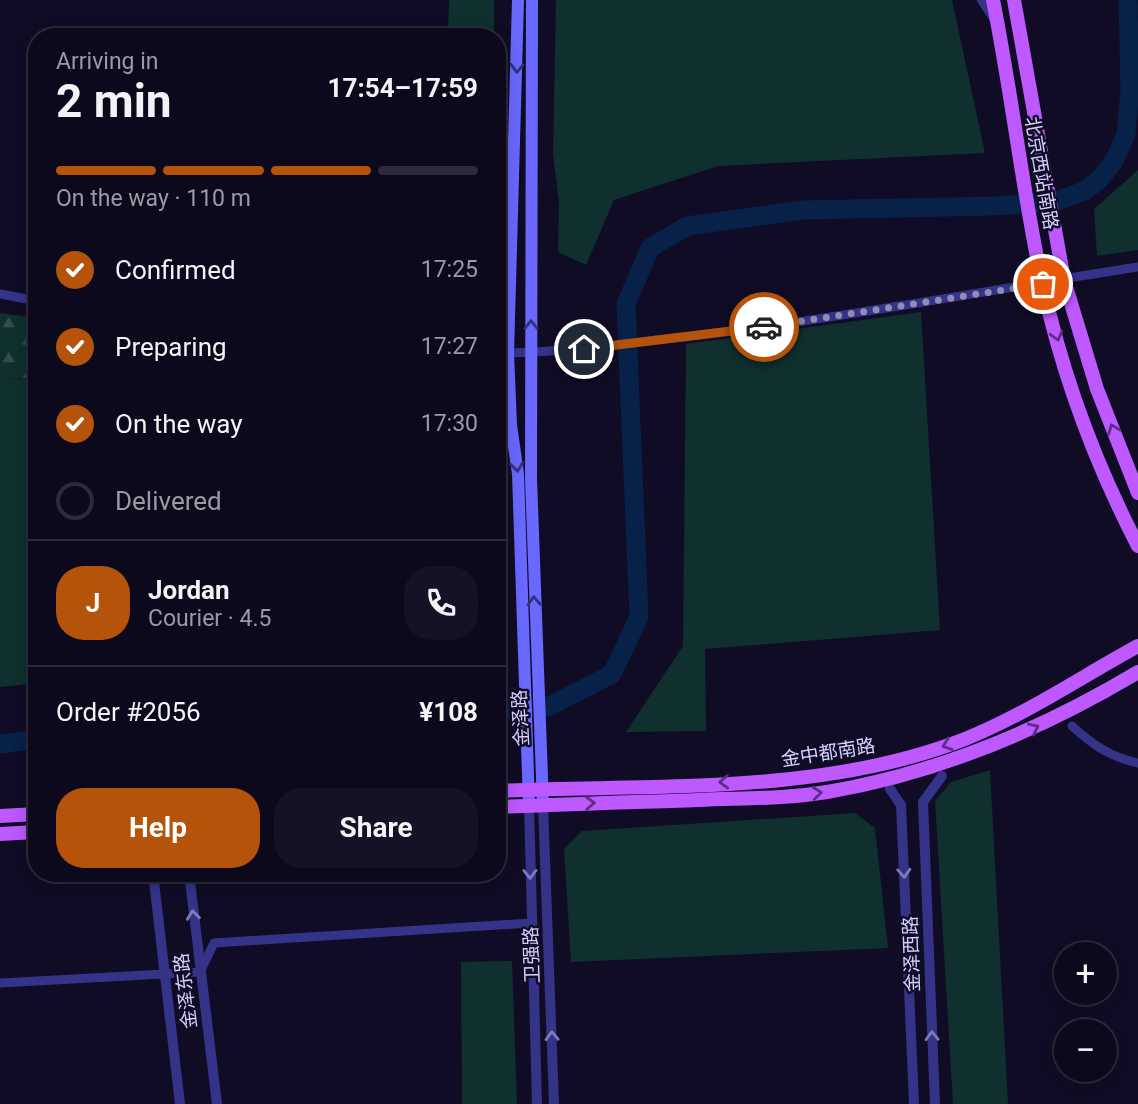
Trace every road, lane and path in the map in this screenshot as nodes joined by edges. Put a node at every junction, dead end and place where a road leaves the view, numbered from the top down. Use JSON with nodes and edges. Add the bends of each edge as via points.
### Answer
{"nodes":[{"id":1,"x":518,"y":0,"type":"edge"},
{"id":2,"x":532,"y":0,"type":"edge"},
{"id":3,"x":982,"y":0,"type":"edge"},
{"id":4,"x":993,"y":0,"type":"edge"},
{"id":5,"x":1014,"y":0,"type":"edge"},
{"id":6,"x":1021,"y":0,"type":"edge"},
{"id":7,"x":1018,"y":21,"type":"junction"},
{"id":8,"x":998,"y":23,"type":"junction"},
{"id":9,"x":1138,"y":267,"type":"edge"},
{"id":10,"x":1064,"y":280,"type":"junction"},
{"id":11,"x":506,"y":282,"type":"edge"},
{"id":12,"x":1043,"y":284,"type":"junction"},
{"id":13,"x":0,"y":294,"type":"edge"},
{"id":14,"x":28,"y":299,"type":"edge"},
{"id":15,"x":506,"y":353,"type":"edge"},
{"id":16,"x":531,"y":353,"type":"junction"},
{"id":17,"x":506,"y":380,"type":"edge"},
{"id":18,"x":1138,"y":493,"type":"edge"},
{"id":19,"x":1138,"y":546,"type":"edge"},
{"id":20,"x":1138,"y":646,"type":"edge"},
{"id":21,"x":530,"y":670,"type":"junction"},
{"id":22,"x":1138,"y":672,"type":"edge"},
{"id":23,"x":1072,"y":726,"type":"dead end"},
{"id":24,"x":1138,"y":763,"type":"edge"},
{"id":25,"x":942,"y":776,"type":"dead end"},
{"id":26,"x":535,"y":789,"type":"junction"},
{"id":27,"x":890,"y":789,"type":"dead end"},
{"id":28,"x":506,"y":791,"type":"edge"},
{"id":29,"x":536,"y":805,"type":"junction"},
{"id":30,"x":506,"y":807,"type":"edge"},
{"id":31,"x":28,"y":814,"type":"edge"},
{"id":32,"x":0,"y":816,"type":"edge"},
{"id":33,"x":28,"y":832,"type":"edge"},
{"id":34,"x":0,"y":834,"type":"edge"},
{"id":35,"x":154,"y":882,"type":"edge"},
{"id":36,"x":190,"y":882,"type":"edge"},
{"id":37,"x":531,"y":923,"type":"junction"},
{"id":38,"x":200,"y":972,"type":"junction"},
{"id":39,"x":166,"y":976,"type":"junction"},
{"id":40,"x":0,"y":983,"type":"edge"},
{"id":41,"x":180,"y":1104,"type":"edge"},
{"id":42,"x":217,"y":1104,"type":"edge"},
{"id":43,"x":537,"y":1104,"type":"edge"},
{"id":44,"x":554,"y":1104,"type":"edge"},
{"id":45,"x":914,"y":1104,"type":"edge"},
{"id":46,"x":935,"y":1104,"type":"edge"}],
"edges":[{"from":1,"to":11,"type":"main road","name":"金泽路","one_way":true},
{"from":16,"to":2,"type":"main road","name":"金泽路","one_way":true},
{"from":3,"to":8,"type":"street"},
{"from":4,"to":8,"type":"main road","name":"北京西站南路"},
{"from":5,"to":7,"type":"main road","name":"北京西站南路"},
{"from":6,"to":7,"type":"street"},
{"from":7,"to":10,"type":"main road","name":"北京西站南路"},
{"from":8,"to":12,"type":"main road","name":"北京西站南路"},
{"from":9,"to":10,"type":"street"},
{"from":10,"to":12,"type":"street"},
{"from":18,"to":10,"type":"main road","name":"北京西站南路","one_way":true,"via":[[1097,389]]},
{"from":12,"to":16,"type":"street","via":[[782,325]]},
{"from":12,"to":19,"type":"main road","name":"北京西站南路","one_way":true,"via":[[1074,396],[1112,496]]},
{"from":13,"to":14,"type":"street"},
{"from":15,"to":16,"type":"street"},
{"from":21,"to":16,"type":"main road","name":"金泽路","one_way":true},
{"from":17,"to":21,"type":"main road","name":"金泽路","one_way":true,"via":[[518,474]]},
{"from":20,"to":26,"type":"main road","name":"金中都南路","one_way":true,"via":[[991,727],[895,760],[786,779]]},
{"from":21,"to":26,"type":"main road","name":"金泽路","via":[[526,737]]},
{"from":21,"to":26,"type":"main road","name":"金泽路","via":[[540,737]]},
{"from":29,"to":22,"type":"main road","name":"金中都南路","one_way":true,"via":[[766,798],[889,780],[1015,737]]},
{"from":23,"to":24,"type":"street","via":[[1095,747]]},
{"from":46,"to":25,"type":"street","name":"金泽西路","one_way":true,"via":[[923,802]]},
{"from":26,"to":28,"type":"main road","name":"金中都南路"},
{"from":26,"to":29,"type":"main road","name":"金泽路"},
{"from":27,"to":45,"type":"street","name":"金泽西路","one_way":true,"via":[[901,805]]},
{"from":29,"to":30,"type":"main road","name":"金中都南路"},
{"from":29,"to":37,"type":"street","name":"卫强路","one_way":true},
{"from":44,"to":29,"type":"street","name":"卫强路","one_way":true},
{"from":31,"to":32,"type":"main road"},
{"from":33,"to":34,"type":"main road"},
{"from":35,"to":39,"type":"street","name":"金泽东路"},
{"from":38,"to":36,"type":"street","name":"金泽东路","one_way":true},
{"from":37,"to":38,"type":"street","via":[[214,943]]},
{"from":37,"to":43,"type":"street","name":"卫强路"},
{"from":38,"to":39,"type":"street"},
{"from":38,"to":42,"type":"street","name":"金泽东路"},
{"from":39,"to":40,"type":"street"},
{"from":39,"to":41,"type":"street","name":"金泽东路"}]}
